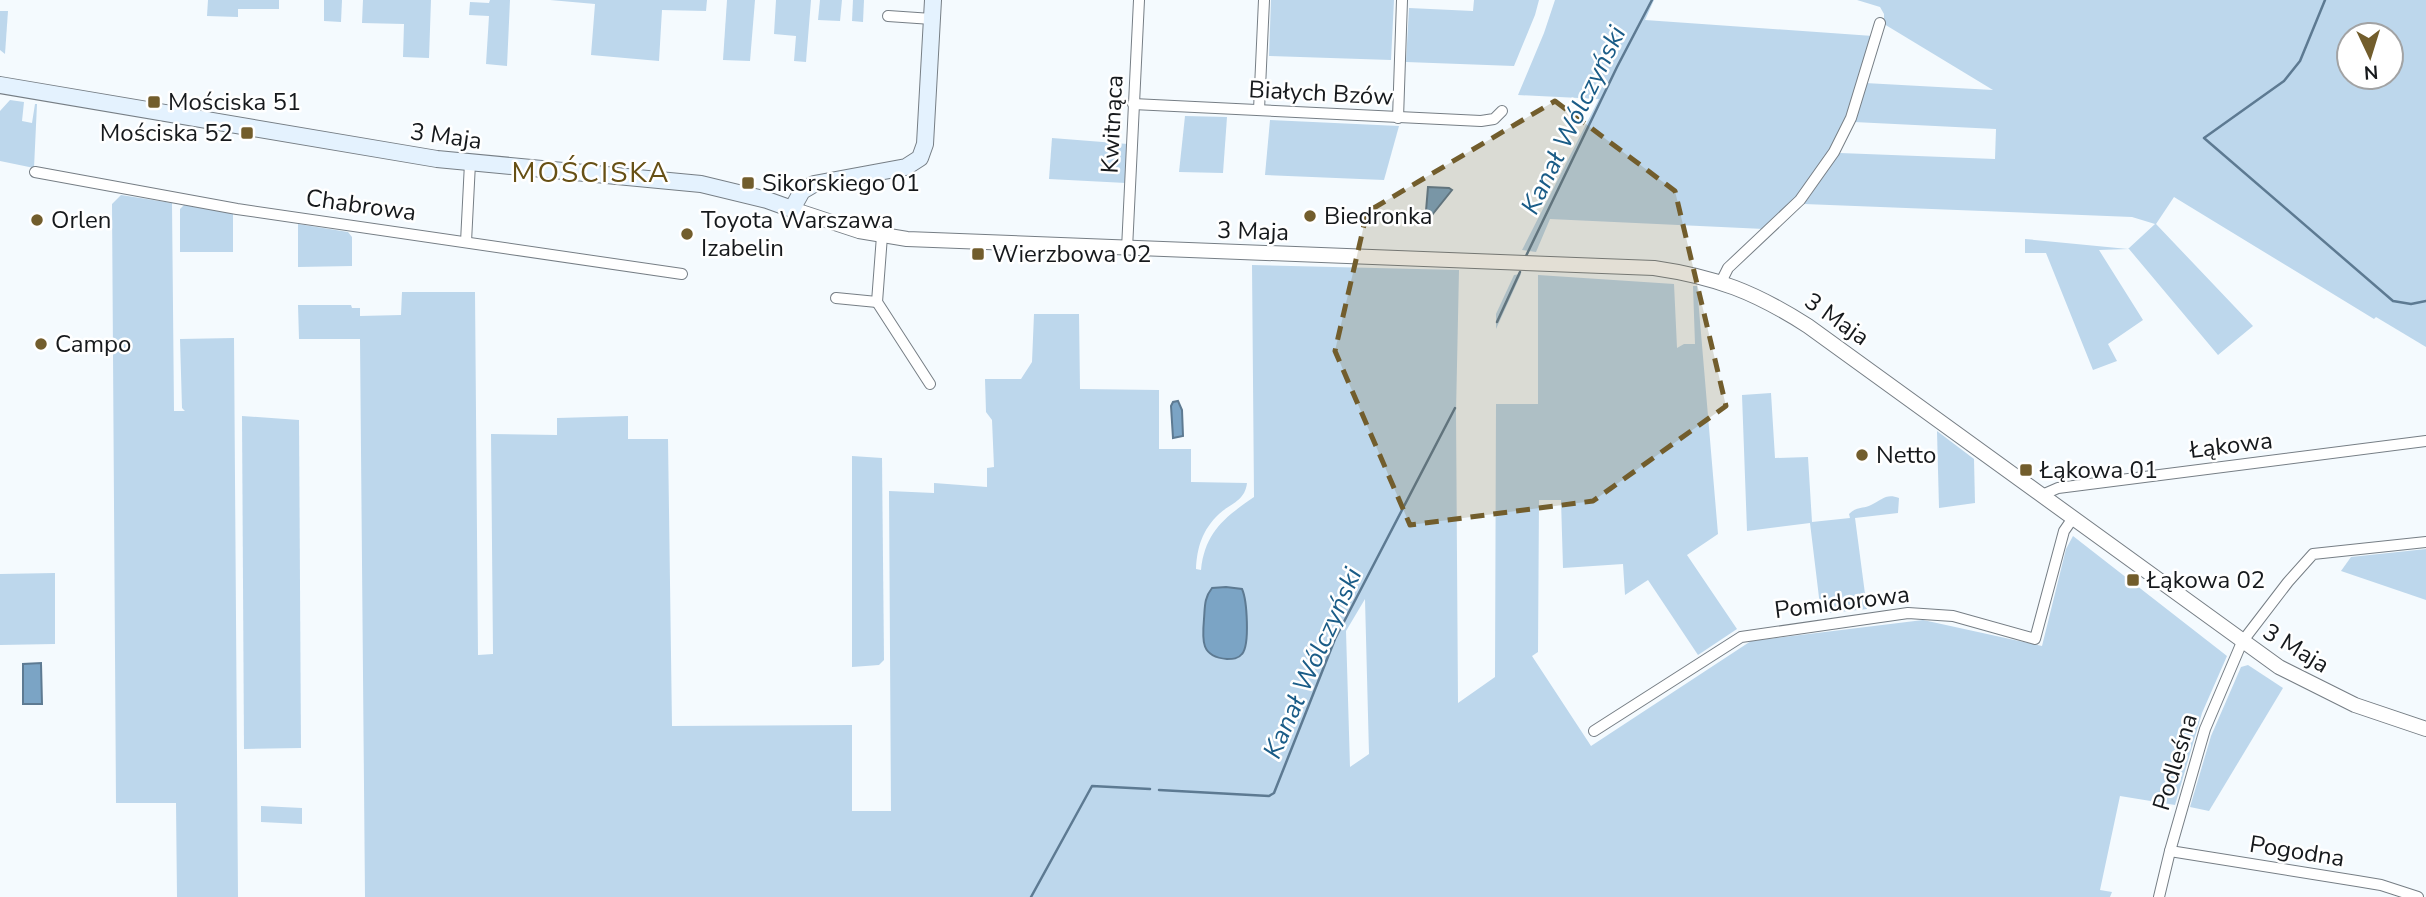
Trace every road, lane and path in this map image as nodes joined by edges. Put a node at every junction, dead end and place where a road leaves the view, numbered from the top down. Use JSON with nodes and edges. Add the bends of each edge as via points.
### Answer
{"nodes":[{"id":1,"x":933,"y":0,"type":"edge"},
{"id":2,"x":1139,"y":0,"type":"edge"},
{"id":3,"x":1264,"y":0,"type":"edge"},
{"id":4,"x":1402,"y":0,"type":"edge"},
{"id":5,"x":888,"y":16,"type":"dead end"},
{"id":6,"x":932,"y":19,"type":"junction"},
{"id":7,"x":1880,"y":23,"type":"dead end"},
{"id":8,"x":0,"y":85,"type":"edge"},
{"id":9,"x":1133,"y":104,"type":"junction"},
{"id":10,"x":1259,"y":110,"type":"junction"},
{"id":11,"x":1502,"y":111,"type":"dead end"},
{"id":12,"x":1398,"y":118,"type":"junction"},
{"id":13,"x":470,"y":163,"type":"junction"},
{"id":14,"x":34,"y":172,"type":"dead end"},
{"id":15,"x":792,"y":209,"type":"junction"},
{"id":16,"x":882,"y":236,"type":"junction"},
{"id":17,"x":466,"y":242,"type":"junction"},
{"id":18,"x":1127,"y":249,"type":"junction"},
{"id":19,"x":682,"y":274,"type":"dead end"},
{"id":20,"x":1721,"y":282,"type":"junction"},
{"id":21,"x":836,"y":298,"type":"dead end"},
{"id":22,"x":877,"y":302,"type":"junction"},
{"id":23,"x":930,"y":384,"type":"dead end"},
{"id":24,"x":2426,"y":441,"type":"edge"},
{"id":25,"x":2042,"y":495,"type":"junction"},
{"id":26,"x":2073,"y":518,"type":"junction"},
{"id":27,"x":2426,"y":542,"type":"edge"},
{"id":28,"x":2242,"y":642,"type":"junction"},
{"id":29,"x":2426,"y":729,"type":"edge"},
{"id":30,"x":1594,"y":731,"type":"dead end"},
{"id":31,"x":2170,"y":851,"type":"junction"},
{"id":32,"x":2159,"y":897,"type":"edge"},
{"id":33,"x":2417,"y":897,"type":"edge"}],
"edges":[{"from":1,"to":6,"type":"main road"},
{"from":2,"to":9,"type":"street","name":"Kwitnąca"},
{"from":3,"to":10,"type":"street"},
{"from":4,"to":12,"type":"street"},
{"from":5,"to":6,"type":"street"},
{"from":6,"to":15,"type":"main road","via":[[925,144],[920,158],[906,167],[814,184],[802,191]]},
{"from":7,"to":20,"type":"street","via":[[1852,118],[1834,152],[1791,210],[1728,268]]},
{"from":8,"to":13,"type":"main road","name":"3 Maja"},
{"from":9,"to":10,"type":"street","name":"Białych Bzów"},
{"from":9,"to":18,"type":"street","name":"Kwitnąca"},
{"from":10,"to":12,"type":"street","name":"Białych Bzów"},
{"from":11,"to":12,"type":"street","name":"Białych Bzów","via":[[1488,121]]},
{"from":13,"to":15,"type":"main road","name":"3 Maja","via":[[701,184]]},
{"from":13,"to":17,"type":"street"},
{"from":14,"to":17,"type":"street","name":"Chabrowa","via":[[225,207]]},
{"from":15,"to":16,"type":"street","name":"3 Maja"},
{"from":16,"to":18,"type":"street","name":"3 Maja"},
{"from":16,"to":22,"type":"street"},
{"from":17,"to":19,"type":"street","name":"Chabrowa"},
{"from":18,"to":20,"type":"street","name":"3 Maja","via":[[1654,268]]},
{"from":20,"to":25,"type":"street","name":"3 Maja","via":[[1766,300],[1808,326]]},
{"from":21,"to":22,"type":"street"},
{"from":22,"to":23,"type":"street"},
{"from":24,"to":25,"type":"street","name":"Łąkowa","via":[[2058,488]]},
{"from":25,"to":26,"type":"street","name":"3 Maja"},
{"from":26,"to":28,"type":"street","name":"3 Maja"},
{"from":26,"to":30,"type":"street","name":"Pomidorowa","via":[[2064,531],[2035,639],[1953,616],[1908,613],[1741,637]]},
{"from":27,"to":28,"type":"street","name":"Podleśna","via":[[2313,554]]},
{"from":28,"to":29,"type":"street","name":"3 Maja","via":[[2330,694]]},
{"from":28,"to":31,"type":"street","name":"Podleśna","via":[[2205,729]]},
{"from":31,"to":32,"type":"street","name":"Podleśna"},
{"from":31,"to":33,"type":"street","name":"Pogodna","via":[[2357,881]]}]}
